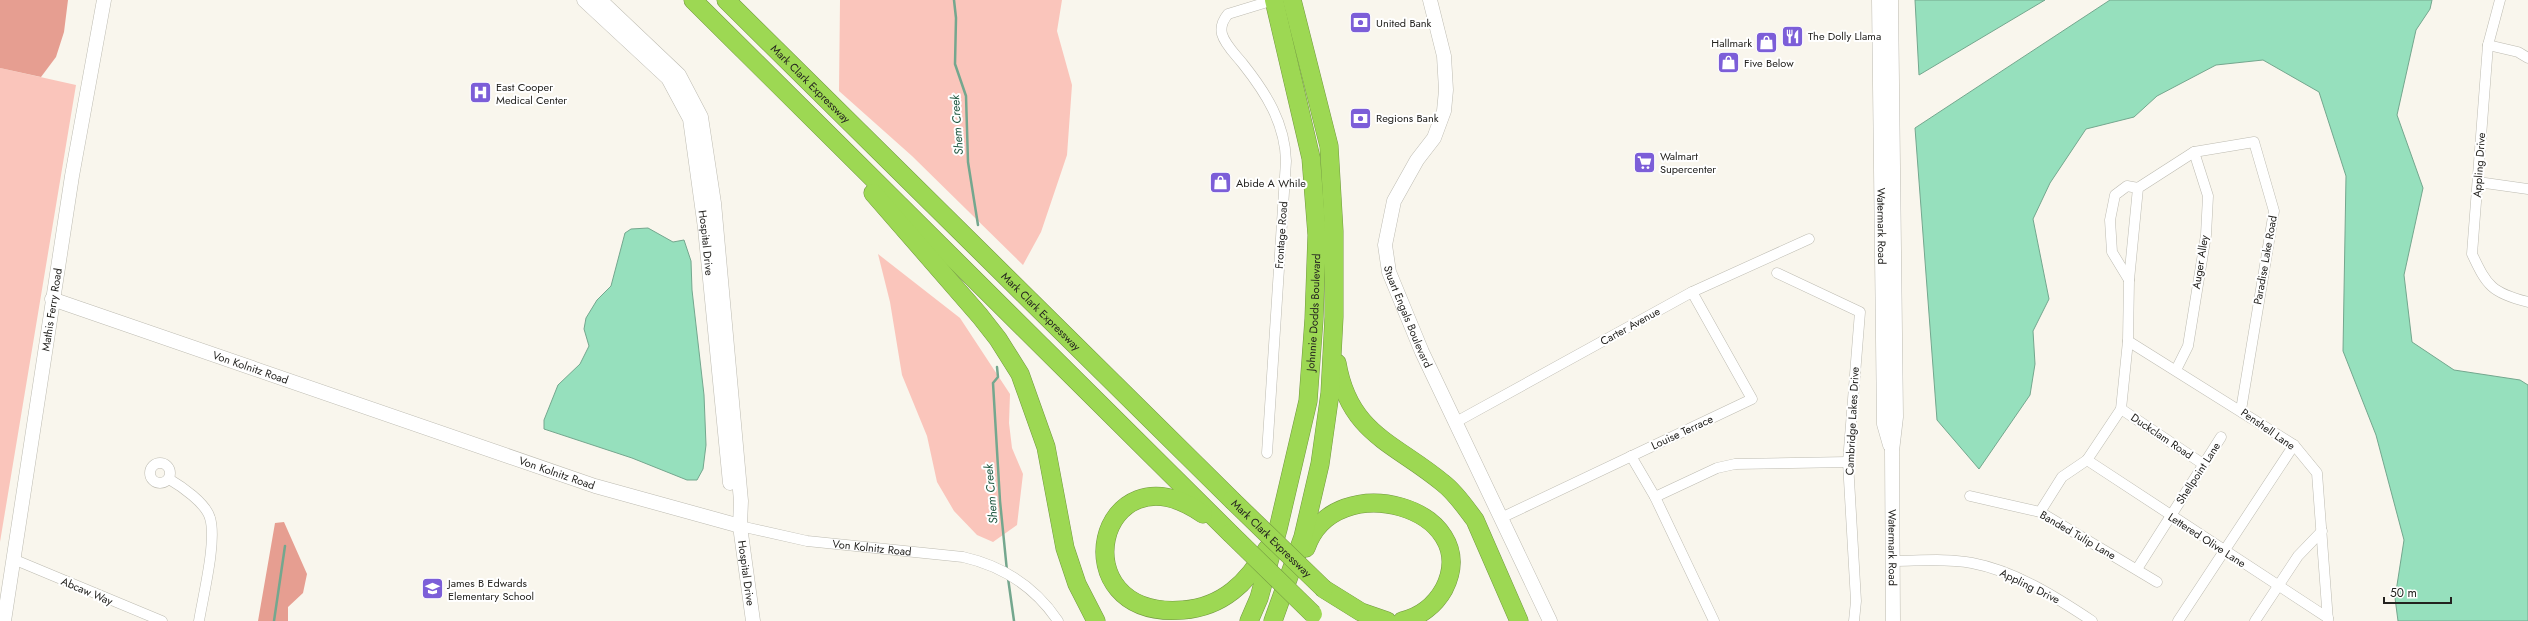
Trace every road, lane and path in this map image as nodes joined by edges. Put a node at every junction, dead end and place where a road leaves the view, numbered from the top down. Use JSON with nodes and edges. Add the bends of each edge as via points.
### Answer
{"nodes":[{"id":1,"x":104,"y":0,"type":"edge"},
{"id":2,"x":584,"y":0,"type":"edge"},
{"id":3,"x":600,"y":0,"type":"edge"},
{"id":4,"x":693,"y":0,"type":"edge"},
{"id":5,"x":726,"y":0,"type":"edge"},
{"id":6,"x":1274,"y":0,"type":"edge"},
{"id":7,"x":1292,"y":0,"type":"edge"},
{"id":8,"x":1879,"y":0,"type":"edge"},
{"id":9,"x":1891,"y":0,"type":"edge"},
{"id":10,"x":2500,"y":0,"type":"edge"},
{"id":11,"x":1430,"y":1,"type":"edge"},
{"id":12,"x":2488,"y":45,"type":"junction"},
{"id":13,"x":2528,"y":58,"type":"edge"},
{"id":14,"x":763,"y":71,"type":"junction"},
{"id":15,"x":2194,"y":152,"type":"junction"},
{"id":16,"x":2478,"y":182,"type":"junction"},
{"id":17,"x":2138,"y":188,"type":"junction"},
{"id":18,"x":2528,"y":189,"type":"edge"},
{"id":19,"x":1809,"y":239,"type":"dead end"},
{"id":20,"x":1777,"y":273,"type":"dead end"},
{"id":21,"x":2129,"y":280,"type":"junction"},
{"id":22,"x":1692,"y":292,"type":"junction"},
{"id":23,"x":52,"y":299,"type":"junction"},
{"id":24,"x":2528,"y":302,"type":"edge"},
{"id":25,"x":1333,"y":337,"type":"junction"},
{"id":26,"x":2128,"y":341,"type":"junction"},
{"id":27,"x":2176,"y":370,"type":"junction"},
{"id":28,"x":2121,"y":409,"type":"junction"},
{"id":29,"x":2241,"y":410,"type":"junction"},
{"id":30,"x":1456,"y":422,"type":"junction"},
{"id":31,"x":2221,"y":437,"type":"dead end"},
{"id":32,"x":2294,"y":445,"type":"junction"},
{"id":33,"x":1892,"y":451,"type":"junction"},
{"id":34,"x":1267,"y":453,"type":"dead end"},
{"id":35,"x":1631,"y":456,"type":"junction"},
{"id":36,"x":2087,"y":460,"type":"junction"},
{"id":37,"x":1848,"y":462,"type":"junction"},
{"id":38,"x":2203,"y":464,"type":"junction"},
{"id":39,"x":169,"y":478,"type":"dead end"},
{"id":40,"x":1970,"y":496,"type":"dead end"},
{"id":41,"x":1655,"y":497,"type":"junction"},
{"id":42,"x":2040,"y":512,"type":"junction"},
{"id":43,"x":2171,"y":516,"type":"junction"},
{"id":44,"x":1503,"y":518,"type":"junction"},
{"id":45,"x":740,"y":526,"type":"junction"},
{"id":46,"x":1278,"y":529,"type":"junction"},
{"id":47,"x":2322,"y":531,"type":"junction"},
{"id":48,"x":1230,"y":534,"type":"junction"},
{"id":49,"x":2224,"y":552,"type":"junction"},
{"id":50,"x":13,"y":560,"type":"junction"},
{"id":51,"x":1892,"y":561,"type":"junction"},
{"id":52,"x":2137,"y":570,"type":"junction"},
{"id":53,"x":2157,"y":582,"type":"dead end"},
{"id":54,"x":2277,"y":586,"type":"junction"},
{"id":55,"x":1324,"y":590,"type":"junction"},
{"id":56,"x":1316,"y":618,"type":"edge"},
{"id":57,"x":2328,"y":619,"type":"edge"},
{"id":58,"x":4,"y":621,"type":"edge"},
{"id":59,"x":162,"y":621,"type":"edge"},
{"id":60,"x":199,"y":621,"type":"edge"},
{"id":61,"x":753,"y":621,"type":"edge"},
{"id":62,"x":1058,"y":621,"type":"edge"},
{"id":63,"x":1096,"y":621,"type":"edge"},
{"id":64,"x":1249,"y":621,"type":"edge"},
{"id":65,"x":1273,"y":621,"type":"edge"},
{"id":66,"x":1281,"y":621,"type":"edge"},
{"id":67,"x":1356,"y":621,"type":"edge"},
{"id":68,"x":1388,"y":621,"type":"edge"},
{"id":69,"x":1402,"y":621,"type":"edge"},
{"id":70,"x":1519,"y":621,"type":"edge"},
{"id":71,"x":1550,"y":621,"type":"edge"},
{"id":72,"x":1714,"y":621,"type":"edge"},
{"id":73,"x":1854,"y":621,"type":"edge"},
{"id":74,"x":1893,"y":621,"type":"edge"},
{"id":75,"x":2092,"y":621,"type":"edge"},
{"id":76,"x":2178,"y":621,"type":"edge"},
{"id":77,"x":2255,"y":621,"type":"edge"}],
"edges":[{"from":1,"to":23,"type":"street","name":"Mathis Ferry Road"},
{"from":2,"to":45,"type":"street","name":"Hospital Drive","via":[[668,78],[690,119],[705,228],[732,503]]},
{"from":3,"to":45,"type":"street","name":"Hospital Drive","via":[[679,75],[702,117],[714,203],[741,501]]},
{"from":4,"to":14,"type":"highway"},
{"from":5,"to":55,"type":"highway","name":"Mark Clark Expressway","bridge":true},
{"from":6,"to":34,"type":"street","name":"Frontage Road","via":[[1228,14],[1221,32],[1230,48],[1264,91],[1286,141]]},
{"from":6,"to":46,"type":"highway","name":"Johnnie Dodds Boulevard","via":[[1311,158],[1317,235],[1308,401]]},
{"from":7,"to":25,"type":"highway","name":"Johnnie Dodds Boulevard","via":[[1329,146],[1334,231]]},
{"from":8,"to":33,"type":"street","name":"Watermark Road","via":[[1884,424]]},
{"from":9,"to":33,"type":"street","name":"Watermark Road","via":[[1896,416]]},
{"from":10,"to":12,"type":"street","name":"Appling Drive"},
{"from":11,"to":30,"type":"street","name":"Stuart Engals Boulevard","via":[[1444,56],[1444,111],[1434,138],[1417,160],[1394,201],[1385,245],[1389,272]]},
{"from":12,"to":13,"type":"street","via":[[2518,52]]},
{"from":12,"to":16,"type":"street","name":"Appling Drive"},
{"from":14,"to":48,"type":"highway","via":[[957,260]]},
{"from":14,"to":63,"type":"highway","via":[[937,266],[1008,352],[1020,374],[1039,424],[1046,447],[1065,548],[1077,584]]},
{"from":15,"to":17,"type":"street","name":"Paradise Lake Road"},
{"from":15,"to":27,"type":"street","name":"Auger Alley","via":[[2208,196],[2206,235],[2188,346]]},
{"from":15,"to":29,"type":"street","name":"Paradise Lake Road","via":[[2254,142],[2274,211]]},
{"from":16,"to":18,"type":"street"},
{"from":16,"to":24,"type":"street","name":"Appling Drive","via":[[2472,254],[2486,282],[2509,297]]},
{"from":17,"to":21,"type":"street"},
{"from":17,"to":21,"type":"street","name":"Paradise Lake Road","via":[[2127,186],[2115,195],[2110,220],[2112,252]]},
{"from":19,"to":22,"type":"street","name":"Carter Avenue"},
{"from":20,"to":37,"type":"street","name":"Cambridge Lakes Drive","via":[[1860,312]]},
{"from":21,"to":26,"type":"street"},
{"from":22,"to":30,"type":"street","name":"Carter Avenue"},
{"from":22,"to":35,"type":"street","name":"Louise Terrace","via":[[1752,399]]},
{"from":23,"to":45,"type":"street","name":"Von Kolnitz Road","via":[[595,486]]},
{"from":23,"to":50,"type":"street","name":"Mathis Ferry Road"},
{"from":25,"to":65,"type":"highway","name":"Johnnie Dodds Boulevard","via":[[1330,393],[1320,464],[1303,538]]},
{"from":25,"to":70,"type":"highway","via":[[1338,370],[1351,407],[1376,435],[1444,483],[1466,508],[1481,533]]},
{"from":26,"to":27,"type":"street","name":"Penshell Lane"},
{"from":26,"to":28,"type":"street"},
{"from":27,"to":29,"type":"street","name":"Penshell Lane"},
{"from":28,"to":36,"type":"street"},
{"from":28,"to":38,"type":"street","name":"Duckclam Road"},
{"from":29,"to":32,"type":"street","name":"Penshell Lane"},
{"from":30,"to":44,"type":"street","name":"Stuart Engals Boulevard"},
{"from":31,"to":38,"type":"street","name":"Shellpoint Lane"},
{"from":32,"to":47,"type":"street","name":"Penshell Lane","via":[[2317,473]]},
{"from":32,"to":49,"type":"street"},
{"from":33,"to":51,"type":"street","name":"Watermark Road"},
{"from":35,"to":41,"type":"street"},
{"from":35,"to":44,"type":"street","name":"Louise Terrace"},
{"from":36,"to":42,"type":"street","via":[[2062,477]]},
{"from":36,"to":43,"type":"street","name":"Lettered Olive Lane"},
{"from":37,"to":41,"type":"street","via":[[1735,464],[1717,468]]},
{"from":37,"to":73,"type":"street","name":"Cambridge Lakes Drive","via":[[1856,601]]},
{"from":38,"to":43,"type":"street","name":"Shellpoint Lane"},
{"from":39,"to":60,"type":"street","via":[[190,492],[210,517],[211,555]]},
{"from":40,"to":42,"type":"street","name":"Banded Tulip Lane"},
{"from":41,"to":72,"type":"street"},
{"from":42,"to":52,"type":"street","name":"Banded Tulip Lane"},
{"from":43,"to":49,"type":"street","name":"Lettered Olive Lane"},
{"from":43,"to":52,"type":"street","name":"Shellpoint Lane"},
{"from":44,"to":71,"type":"street","name":"Stuart Engals Boulevard"},
{"from":45,"to":61,"type":"street","name":"Hospital Drive"},
{"from":45,"to":62,"type":"street","name":"Von Kolnitz Road","via":[[807,541],[948,555],[981,561],[1020,580],[1047,605]]},
{"from":46,"to":48,"type":"highway","via":[[1248,578],[1224,598],[1205,607],[1176,611],[1145,606],[1123,593],[1107,573],[1104,552],[1113,522],[1125,506],[1146,496],[1170,498],[1180,502],[1198,511]]},
{"from":46,"to":64,"type":"highway","name":"Johnnie Dodds Boulevard","via":[[1259,598]]},
{"from":47,"to":54,"type":"street","via":[[2298,556]]},
{"from":47,"to":57,"type":"street","name":"Penshell Lane"},
{"from":48,"to":56,"type":"highway","bridge":true},
{"from":49,"to":54,"type":"street","name":"Lettered Olive Lane"},
{"from":49,"to":76,"type":"street"},
{"from":50,"to":58,"type":"street","name":"Mathis Ferry Road"},
{"from":50,"to":59,"type":"street","name":"Abcaw Way"},
{"from":51,"to":74,"type":"street","name":"Watermark Road"},
{"from":51,"to":75,"type":"street","name":"Appling Drive","via":[[1971,563],[2007,573],[2066,604]]},
{"from":52,"to":53,"type":"street","name":"Banded Tulip Lane"},
{"from":54,"to":57,"type":"street","name":"Lettered Olive Lane"},
{"from":54,"to":77,"type":"street"},
{"from":55,"to":67,"type":"highway","name":"Mark Clark Expressway"},
{"from":55,"to":68,"type":"highway","via":[[1361,612]]},
{"from":66,"to":69,"type":"highway","via":[[1307,544],[1313,534],[1339,510],[1374,503],[1399,506],[1414,512],[1441,533],[1448,546],[1450,566],[1442,592],[1423,612]]}]}
